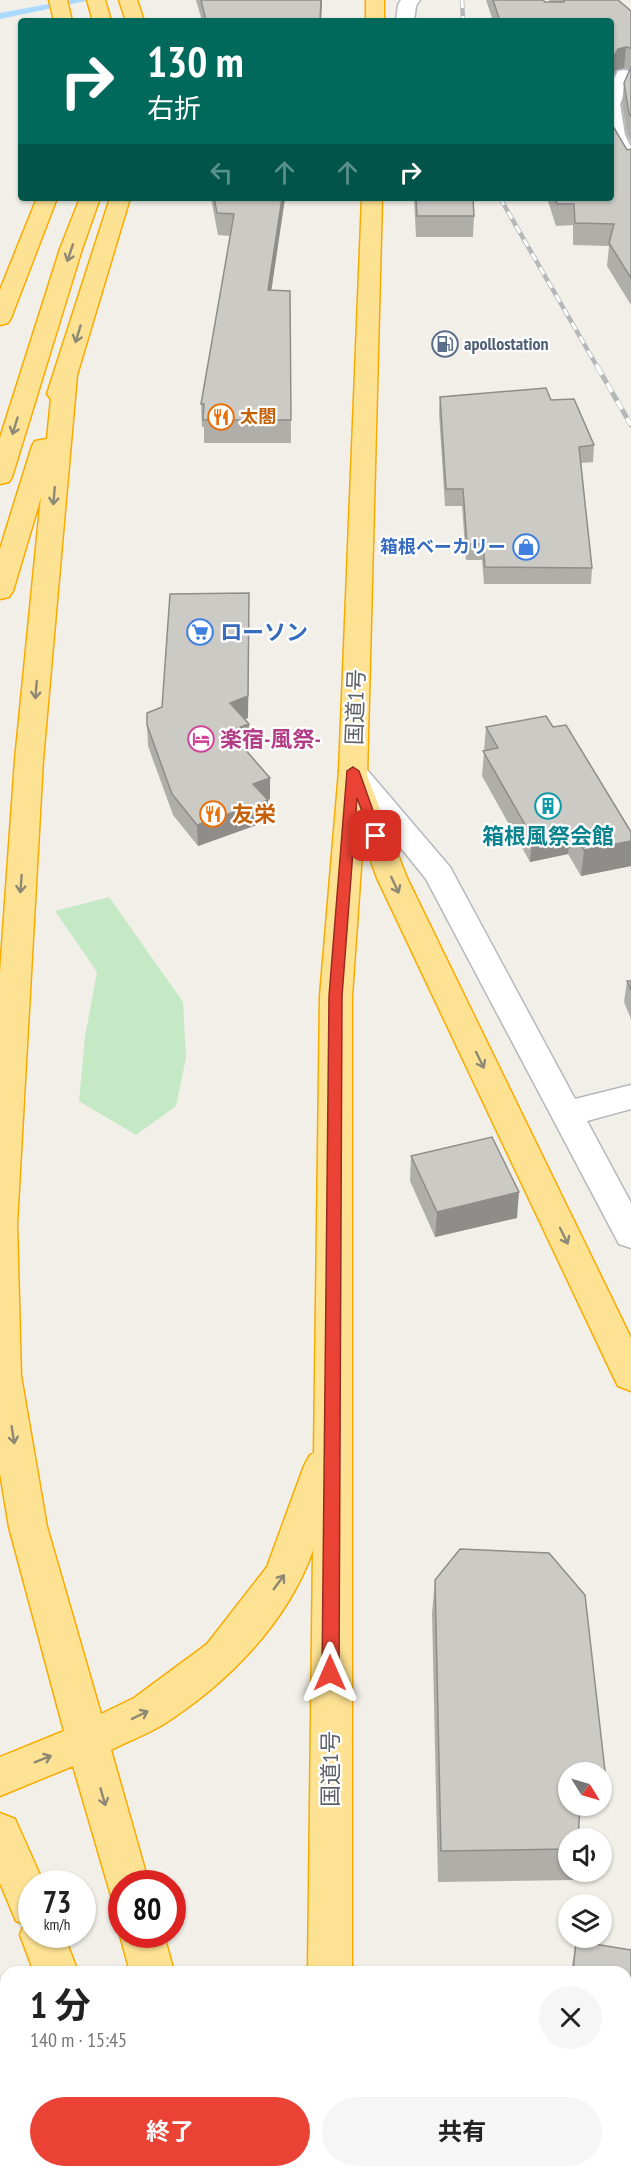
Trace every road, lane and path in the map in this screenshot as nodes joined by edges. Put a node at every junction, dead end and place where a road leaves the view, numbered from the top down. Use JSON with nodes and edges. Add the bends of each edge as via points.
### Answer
{"nodes":[{"id":1,"x":58,"y":0,"type":"edge"},
{"id":2,"x":96,"y":0,"type":"edge"},
{"id":3,"x":128,"y":0,"type":"edge"},
{"id":4,"x":375,"y":0,"type":"edge"},
{"id":5,"x":411,"y":0,"type":"edge"},
{"id":6,"x":62,"y":18,"type":"edge"},
{"id":7,"x":101,"y":18,"type":"edge"},
{"id":8,"x":134,"y":18,"type":"edge"},
{"id":9,"x":375,"y":18,"type":"edge"},
{"id":10,"x":405,"y":18,"type":"edge"},
{"id":11,"x":622,"y":73,"type":"edge"},
{"id":12,"x":614,"y":96,"type":"edge"},
{"id":13,"x":614,"y":123,"type":"edge"},
{"id":14,"x":631,"y":165,"type":"edge"},
{"id":15,"x":46,"y":201,"type":"edge"},
{"id":16,"x":89,"y":201,"type":"edge"},
{"id":17,"x":119,"y":201,"type":"edge"},
{"id":18,"x":372,"y":201,"type":"edge"},
{"id":19,"x":0,"y":318,"type":"edge"},
{"id":20,"x":65,"y":375,"type":"junction"},
{"id":21,"x":0,"y":477,"type":"edge"},
{"id":22,"x":0,"y":591,"type":"edge"},
{"id":23,"x":353,"y":771,"type":"junction"},
{"id":24,"x":631,"y":1097,"type":"edge"},
{"id":25,"x":566,"y":1114,"type":"junction"},
{"id":26,"x":631,"y":1235,"type":"edge"},
{"id":27,"x":631,"y":1376,"type":"edge"},
{"id":28,"x":331,"y":1443,"type":"junction"},
{"id":29,"x":87,"y":1741,"type":"junction"},
{"id":30,"x":0,"y":1777,"type":"edge"},
{"id":31,"x":0,"y":1833,"type":"edge"},
{"id":32,"x":123,"y":1870,"type":"edge"},
{"id":33,"x":18,"y":1874,"type":"edge"},
{"id":34,"x":47,"y":1948,"type":"edge"},
{"id":35,"x":146,"y":1948,"type":"edge"},
{"id":36,"x":54,"y":1966,"type":"edge"},
{"id":37,"x":150,"y":1966,"type":"edge"},
{"id":38,"x":330,"y":1966,"type":"edge"}],
"edges":[{"from":1,"to":6,"type":"highway"},
{"from":2,"to":7,"type":"highway"},
{"from":3,"to":8,"type":"highway"},
{"from":4,"to":9,"type":"highway"},
{"from":5,"to":10,"type":"street"},
{"from":11,"to":12,"type":"lane"},
{"from":13,"to":14,"type":"lane"},
{"from":15,"to":19,"type":"highway"},
{"from":16,"to":21,"type":"highway","one_way":true},
{"from":17,"to":20,"type":"highway","one_way":true},
{"from":18,"to":23,"type":"highway","name":"国道1号"},
{"from":20,"to":22,"type":"highway"},
{"from":20,"to":29,"type":"highway","one_way":true,"via":[[29,760],[0,1224],[3,1376],[28,1527]]},
{"from":23,"to":25,"type":"street","via":[[439,874]]},
{"from":23,"to":27,"type":"highway","one_way":true,"via":[[392,878]]},
{"from":23,"to":28,"type":"highway","name":"国道1号","via":[[336,996]]},
{"from":24,"to":25,"type":"street"},
{"from":25,"to":26,"type":"street"},
{"from":29,"to":28,"type":"highway","one_way":true,"via":[[149,1711],[221,1657],[284,1576]]},
{"from":28,"to":38,"type":"highway","name":"国道1号"},
{"from":30,"to":29,"type":"highway","one_way":true},
{"from":29,"to":32,"type":"highway","one_way":true},
{"from":31,"to":33,"type":"highway"},
{"from":34,"to":36,"type":"highway"},
{"from":35,"to":37,"type":"highway"}]}
